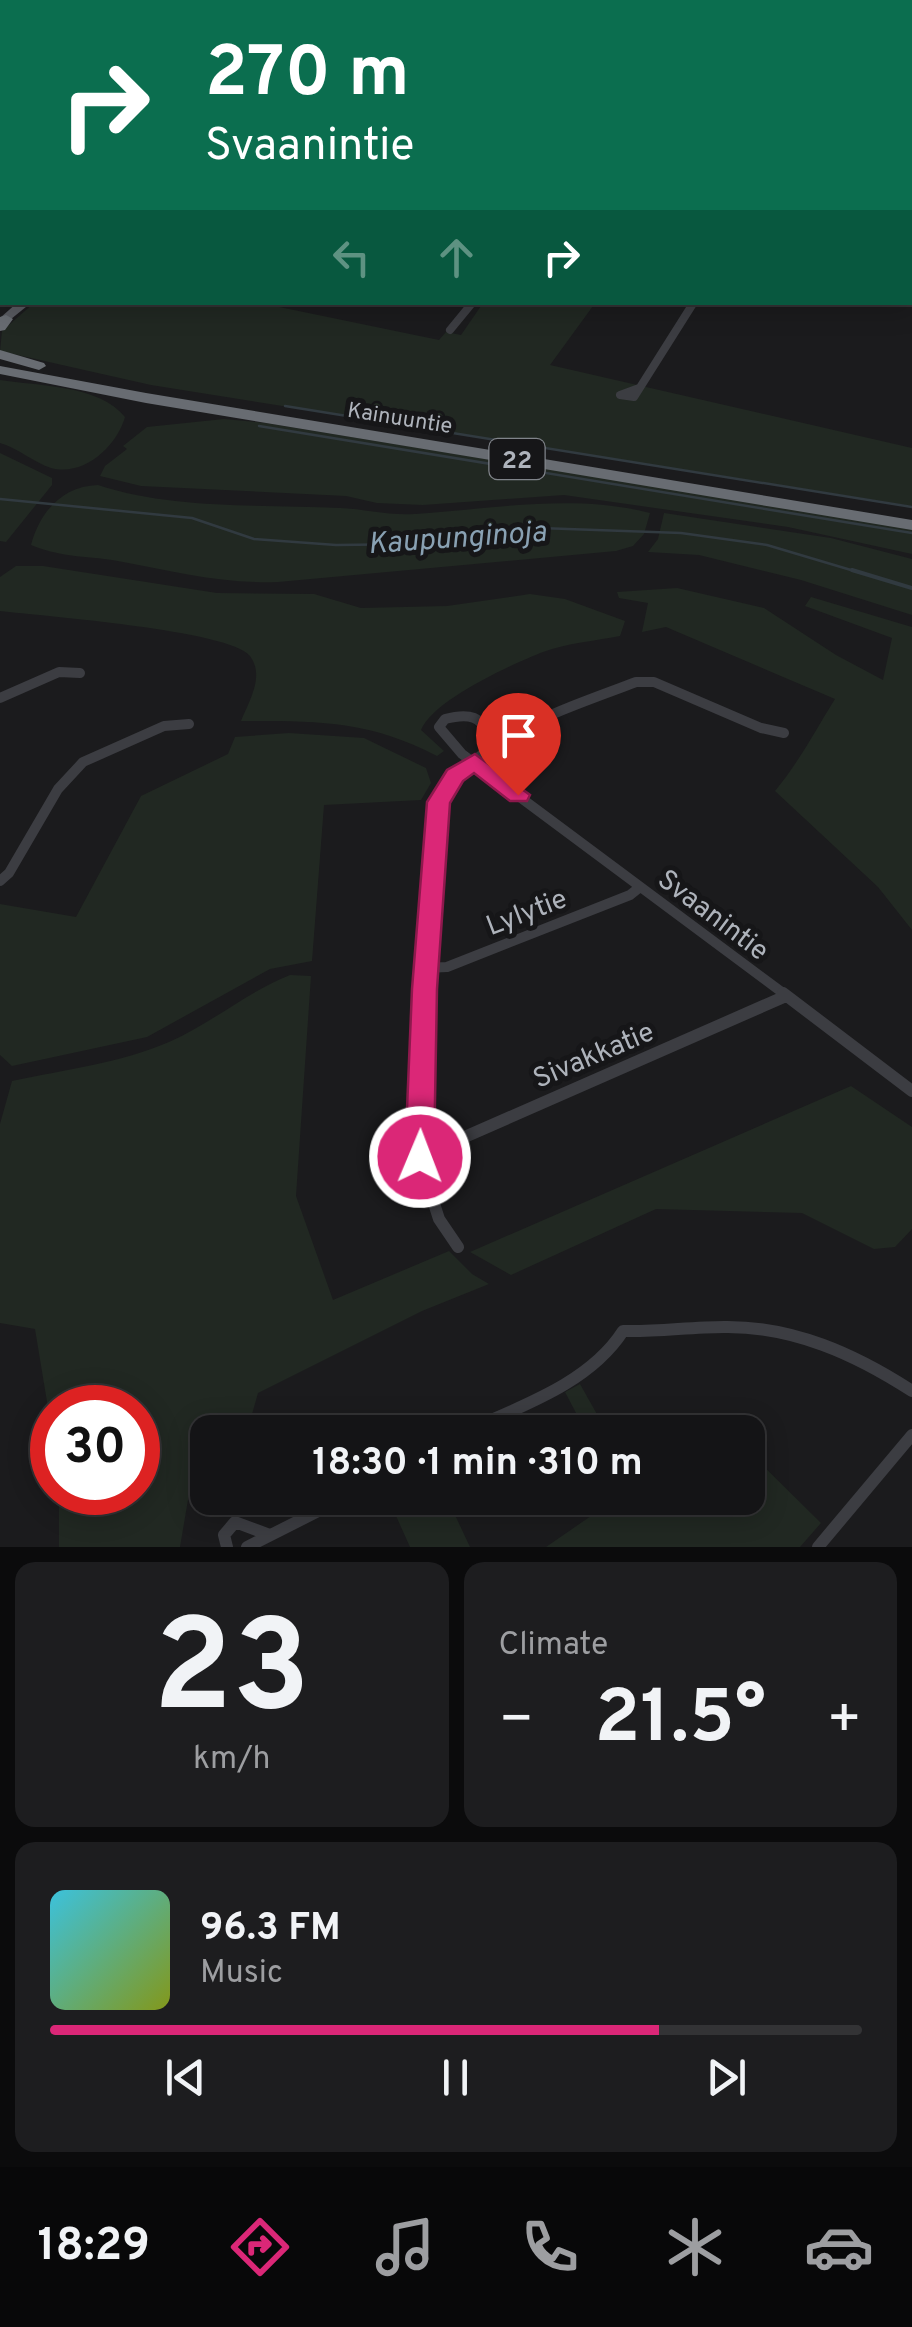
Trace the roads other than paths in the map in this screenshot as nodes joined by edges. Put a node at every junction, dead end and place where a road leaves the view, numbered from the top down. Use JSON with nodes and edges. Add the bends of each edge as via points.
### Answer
{"nodes":[{"id":1,"x":22,"y":305,"type":"edge"},
{"id":2,"x":471,"y":305,"type":"edge"},
{"id":3,"x":692,"y":305,"type":"edge"},
{"id":4,"x":2,"y":321,"type":"edge"},
{"id":5,"x":450,"y":330,"type":"dead end"},
{"id":6,"x":0,"y":357,"type":"edge"},
{"id":7,"x":0,"y":372,"type":"edge"},
{"id":8,"x":639,"y":388,"type":"dead end"},
{"id":9,"x":912,"y":515,"type":"edge"},
{"id":10,"x":912,"y":525,"type":"edge"},
{"id":11,"x":80,"y":673,"type":"dead end"},
{"id":12,"x":0,"y":698,"type":"edge"},
{"id":13,"x":188,"y":724,"type":"dead end"},
{"id":14,"x":784,"y":733,"type":"dead end"},
{"id":15,"x":488,"y":752,"type":"junction"},
{"id":16,"x":475,"y":762,"type":"junction"},
{"id":17,"x":490,"y":773,"type":"junction"},
{"id":18,"x":0,"y":881,"type":"edge"},
{"id":19,"x":640,"y":887,"type":"junction"},
{"id":20,"x":426,"y":968,"type":"junction"},
{"id":21,"x":786,"y":996,"type":"junction"},
{"id":22,"x":912,"y":1091,"type":"edge"},
{"id":23,"x":420,"y":1157,"type":"junction"},
{"id":24,"x":458,"y":1247,"type":"dead end"},
{"id":25,"x":912,"y":1391,"type":"edge"},
{"id":26,"x":497,"y":1415,"type":"edge"},
{"id":27,"x":912,"y":1436,"type":"edge"},
{"id":28,"x":311,"y":1515,"type":"edge"},
{"id":29,"x":271,"y":1536,"type":"junction"},
{"id":30,"x":227,"y":1547,"type":"edge"},
{"id":31,"x":247,"y":1547,"type":"edge"},
{"id":32,"x":818,"y":1547,"type":"edge"}],
"edges":[{"from":1,"to":4,"type":"main road"},
{"from":2,"to":5,"type":"street"},
{"from":3,"to":8,"type":"street"},
{"from":6,"to":9,"type":"highway","name":"Kainuuntie","number":"22","via":[[248,408]]},
{"from":7,"to":10,"type":"highway","name":"Kainuuntie","number":"22"},
{"from":11,"to":12,"type":"street","via":[[59,672]]},
{"from":13,"to":18,"type":"street","via":[[164,726],[83,762],[58,789]]},
{"from":14,"to":15,"type":"street","via":[[645,681],[539,720]]},
{"from":15,"to":16,"type":"street"},
{"from":15,"to":16,"type":"street","name":"Svaanintie","via":[[483,726],[466,716],[445,719],[442,736]]},
{"from":15,"to":17,"type":"street","name":"Svaanintie"},
{"from":16,"to":17,"type":"street","name":"Svaanintie"},
{"from":16,"to":20,"type":"street","via":[[455,776],[439,802]]},
{"from":17,"to":19,"type":"street","name":"Svaanintie"},
{"from":19,"to":20,"type":"street","name":"Lylytie","via":[[447,967]]},
{"from":19,"to":21,"type":"street","name":"Svaanintie"},
{"from":20,"to":23,"type":"street"},
{"from":21,"to":22,"type":"street","name":"Svaanintie"},
{"from":21,"to":23,"type":"street","name":"Sivakkatie"},
{"from":23,"to":24,"type":"street","via":[[439,1220]]},
{"from":25,"to":26,"type":"street","via":[[833,1346],[794,1334],[739,1327],[623,1331],[617,1346],[596,1363]]},
{"from":27,"to":32,"type":"street"},
{"from":28,"to":29,"type":"street"},
{"from":29,"to":30,"type":"street","via":[[235,1522],[224,1535]]},
{"from":29,"to":31,"type":"street"}]}
